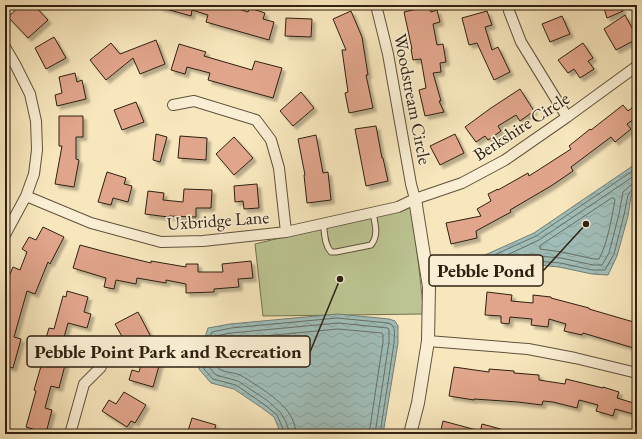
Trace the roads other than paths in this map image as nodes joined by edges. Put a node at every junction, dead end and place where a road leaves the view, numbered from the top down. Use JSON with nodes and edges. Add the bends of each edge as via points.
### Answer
{"nodes":[{"id":1,"x":376,"y":5,"type":"edge"},
{"id":2,"x":508,"y":5,"type":"edge"},
{"id":3,"x":5,"y":47,"type":"edge"},
{"id":4,"x":637,"y":66,"type":"edge"},
{"id":5,"x":173,"y":105,"type":"dead end"},
{"id":6,"x":567,"y":117,"type":"junction"},
{"id":7,"x":26,"y":196,"type":"junction"},
{"id":8,"x":415,"y":199,"type":"junction"},
{"id":9,"x":373,"y":213,"type":"junction"},
{"id":10,"x":324,"y":223,"type":"junction"},
{"id":11,"x":286,"y":232,"type":"junction"},
{"id":12,"x":5,"y":235,"type":"edge"},
{"id":13,"x":428,"y":341,"type":"junction"},
{"id":14,"x":101,"y":367,"type":"dead end"},
{"id":15,"x":637,"y":373,"type":"edge"},
{"id":16,"x":70,"y":434,"type":"edge"},
{"id":17,"x":410,"y":434,"type":"edge"}],
"edges":[{"from":1,"to":8,"type":"street","name":"Woodstream Circle","via":[[388,54]]},
{"from":2,"to":6,"type":"street","via":[[522,42]]},
{"from":3,"to":7,"type":"street","via":[[30,94],[36,122],[37,150],[34,174]]},
{"from":4,"to":6,"type":"street","name":"Berkshire Circle"},
{"from":5,"to":11,"type":"street","via":[[194,101],[256,120],[271,140],[279,168]]},
{"from":6,"to":8,"type":"street","name":"Berkshire Circle","via":[[505,160],[462,183]]},
{"from":7,"to":11,"type":"street","name":"Uxbridge Lane","via":[[91,223],[161,242],[203,241]]},
{"from":7,"to":12,"type":"street"},
{"from":8,"to":9,"type":"street","name":"Uxbridge Lane","via":[[398,207]]},
{"from":8,"to":13,"type":"street","via":[[429,286]]},
{"from":9,"to":10,"type":"street","name":"Uxbridge Lane"},
{"from":9,"to":10,"type":"lane","via":[[376,232],[371,245],[331,252],[326,244]]},
{"from":10,"to":11,"type":"street","name":"Uxbridge Lane"},
{"from":13,"to":15,"type":"street","via":[[528,349]]},
{"from":13,"to":17,"type":"street"},
{"from":14,"to":16,"type":"street","via":[[84,384]]}]}
